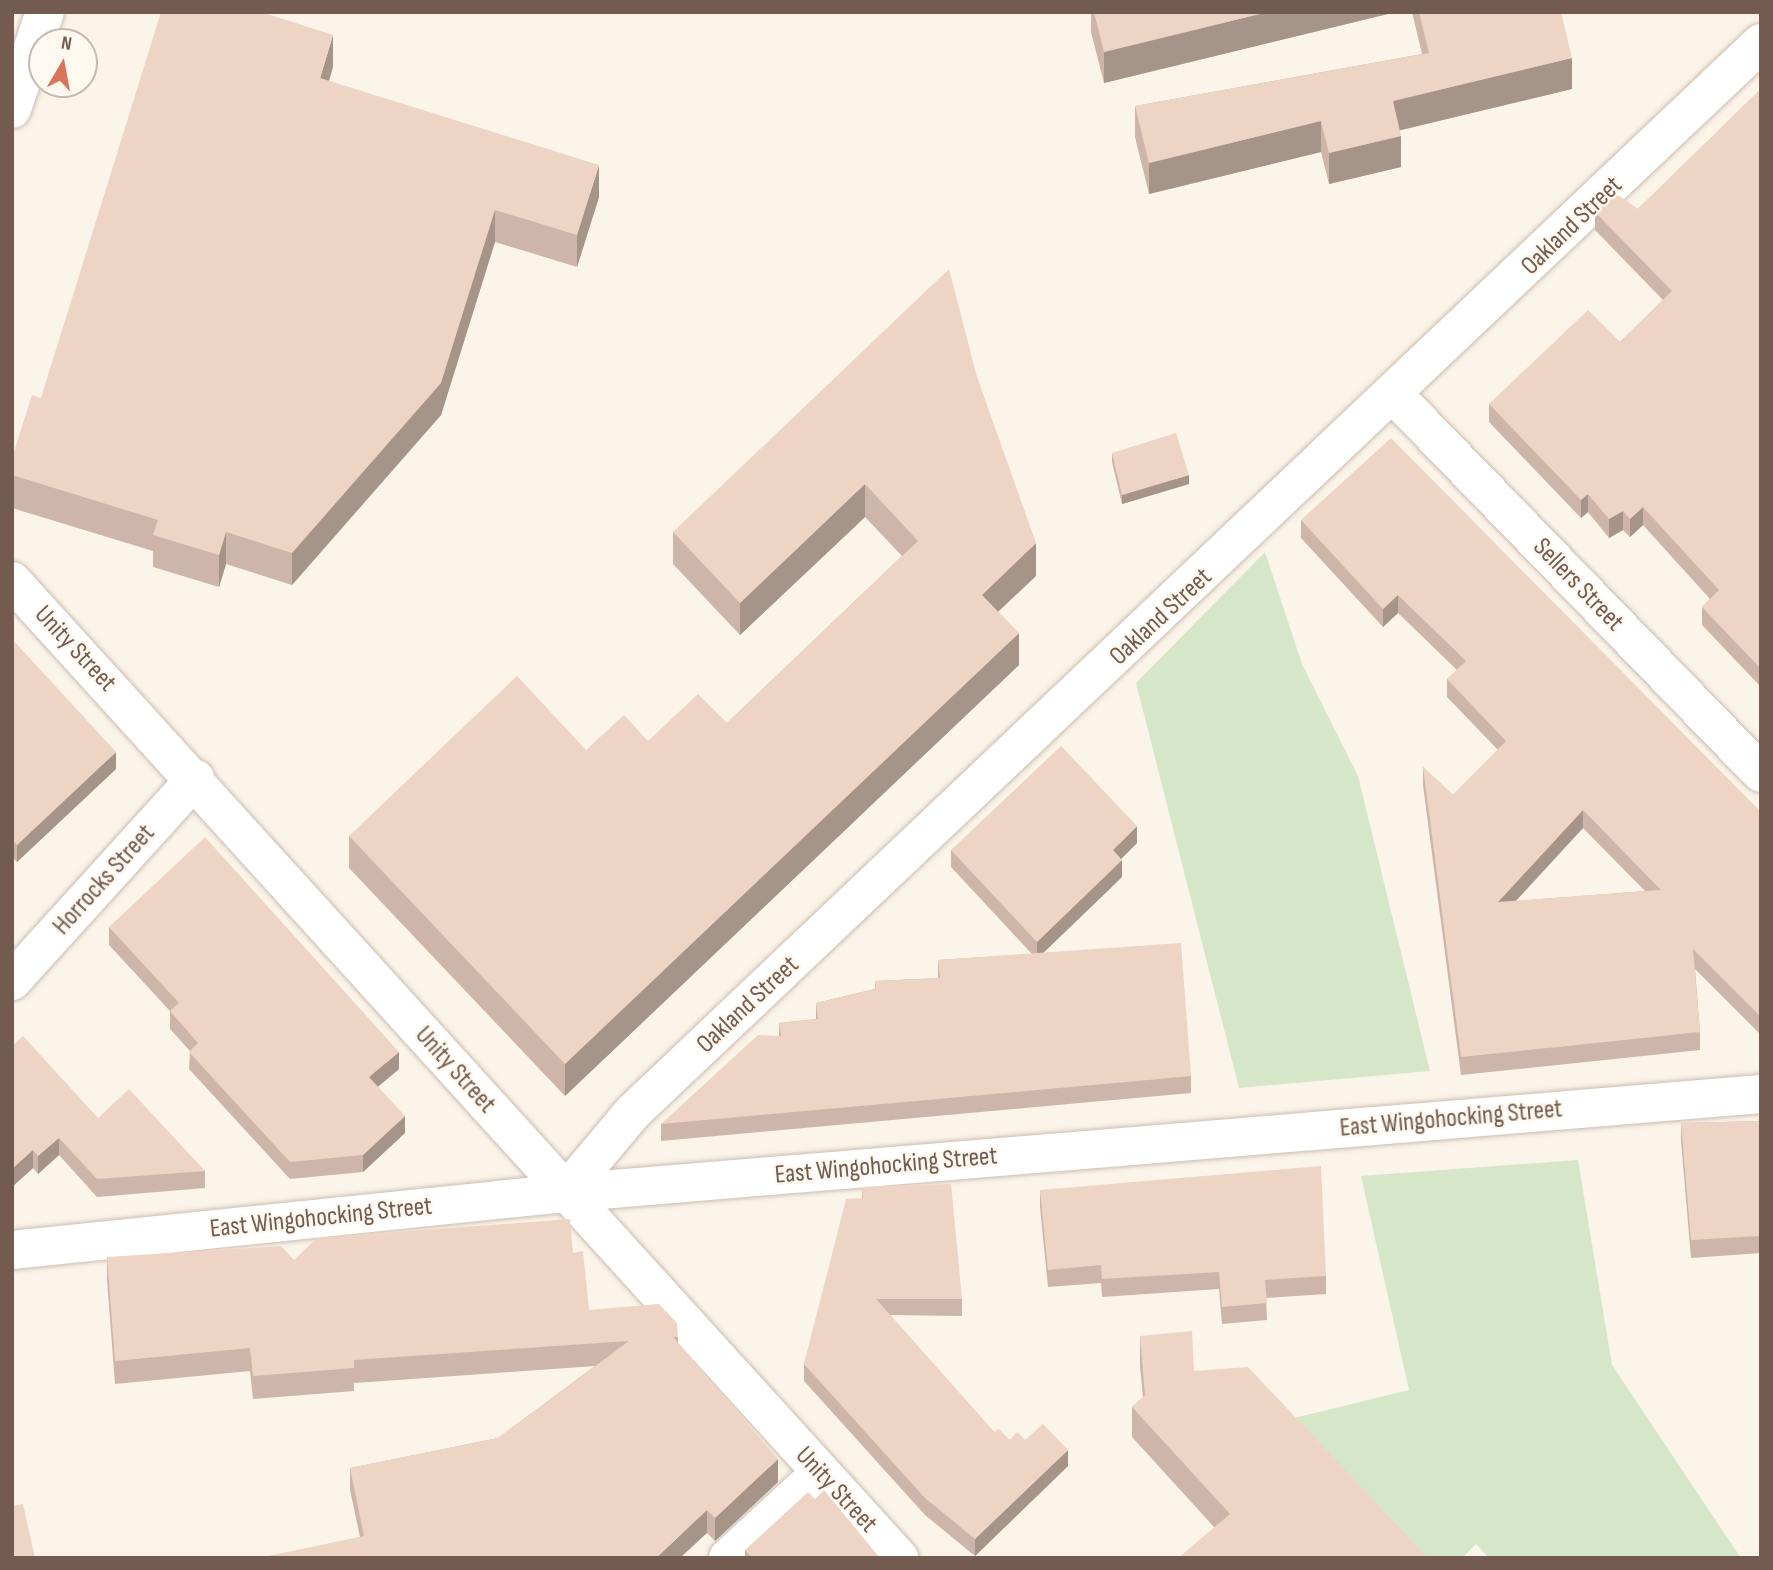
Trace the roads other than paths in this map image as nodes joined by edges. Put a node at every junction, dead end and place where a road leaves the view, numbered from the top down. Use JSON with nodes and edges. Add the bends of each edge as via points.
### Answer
{"nodes":[{"id":1,"x":45,"y":12,"type":"edge"},
{"id":2,"x":1758,"y":52,"type":"edge"},
{"id":3,"x":12,"y":109,"type":"edge"},
{"id":4,"x":1395,"y":396,"type":"junction"},
{"id":5,"x":12,"y":581,"type":"edge"},
{"id":6,"x":1761,"y":773,"type":"edge"},
{"id":7,"x":195,"y":779,"type":"junction"},
{"id":8,"x":12,"y":981,"type":"edge"},
{"id":9,"x":1761,"y":1094,"type":"edge"},
{"id":10,"x":565,"y":1193,"type":"junction"},
{"id":11,"x":12,"y":1250,"type":"edge"},
{"id":12,"x":820,"y":1473,"type":"junction"},
{"id":13,"x":728,"y":1558,"type":"edge"},
{"id":14,"x":899,"y":1558,"type":"edge"}],
"edges":[{"from":1,"to":3,"type":"street"},
{"from":2,"to":4,"type":"street","name":"Oakland Street"},
{"from":4,"to":6,"type":"street","name":"Sellers Street"},
{"from":4,"to":10,"type":"street","name":"Oakland Street","via":[[634,1112]]},
{"from":5,"to":7,"type":"street","name":"Unity Street"},
{"from":7,"to":8,"type":"street","name":"Horrocks Street"},
{"from":7,"to":10,"type":"street","name":"Unity Street"},
{"from":9,"to":10,"type":"street","name":"East Wingohocking Street"},
{"from":10,"to":11,"type":"street","name":"East Wingohocking Street"},
{"from":10,"to":12,"type":"street","name":"Unity Street"},
{"from":12,"to":13,"type":"street"},
{"from":12,"to":14,"type":"street","name":"Unity Street"}]}
